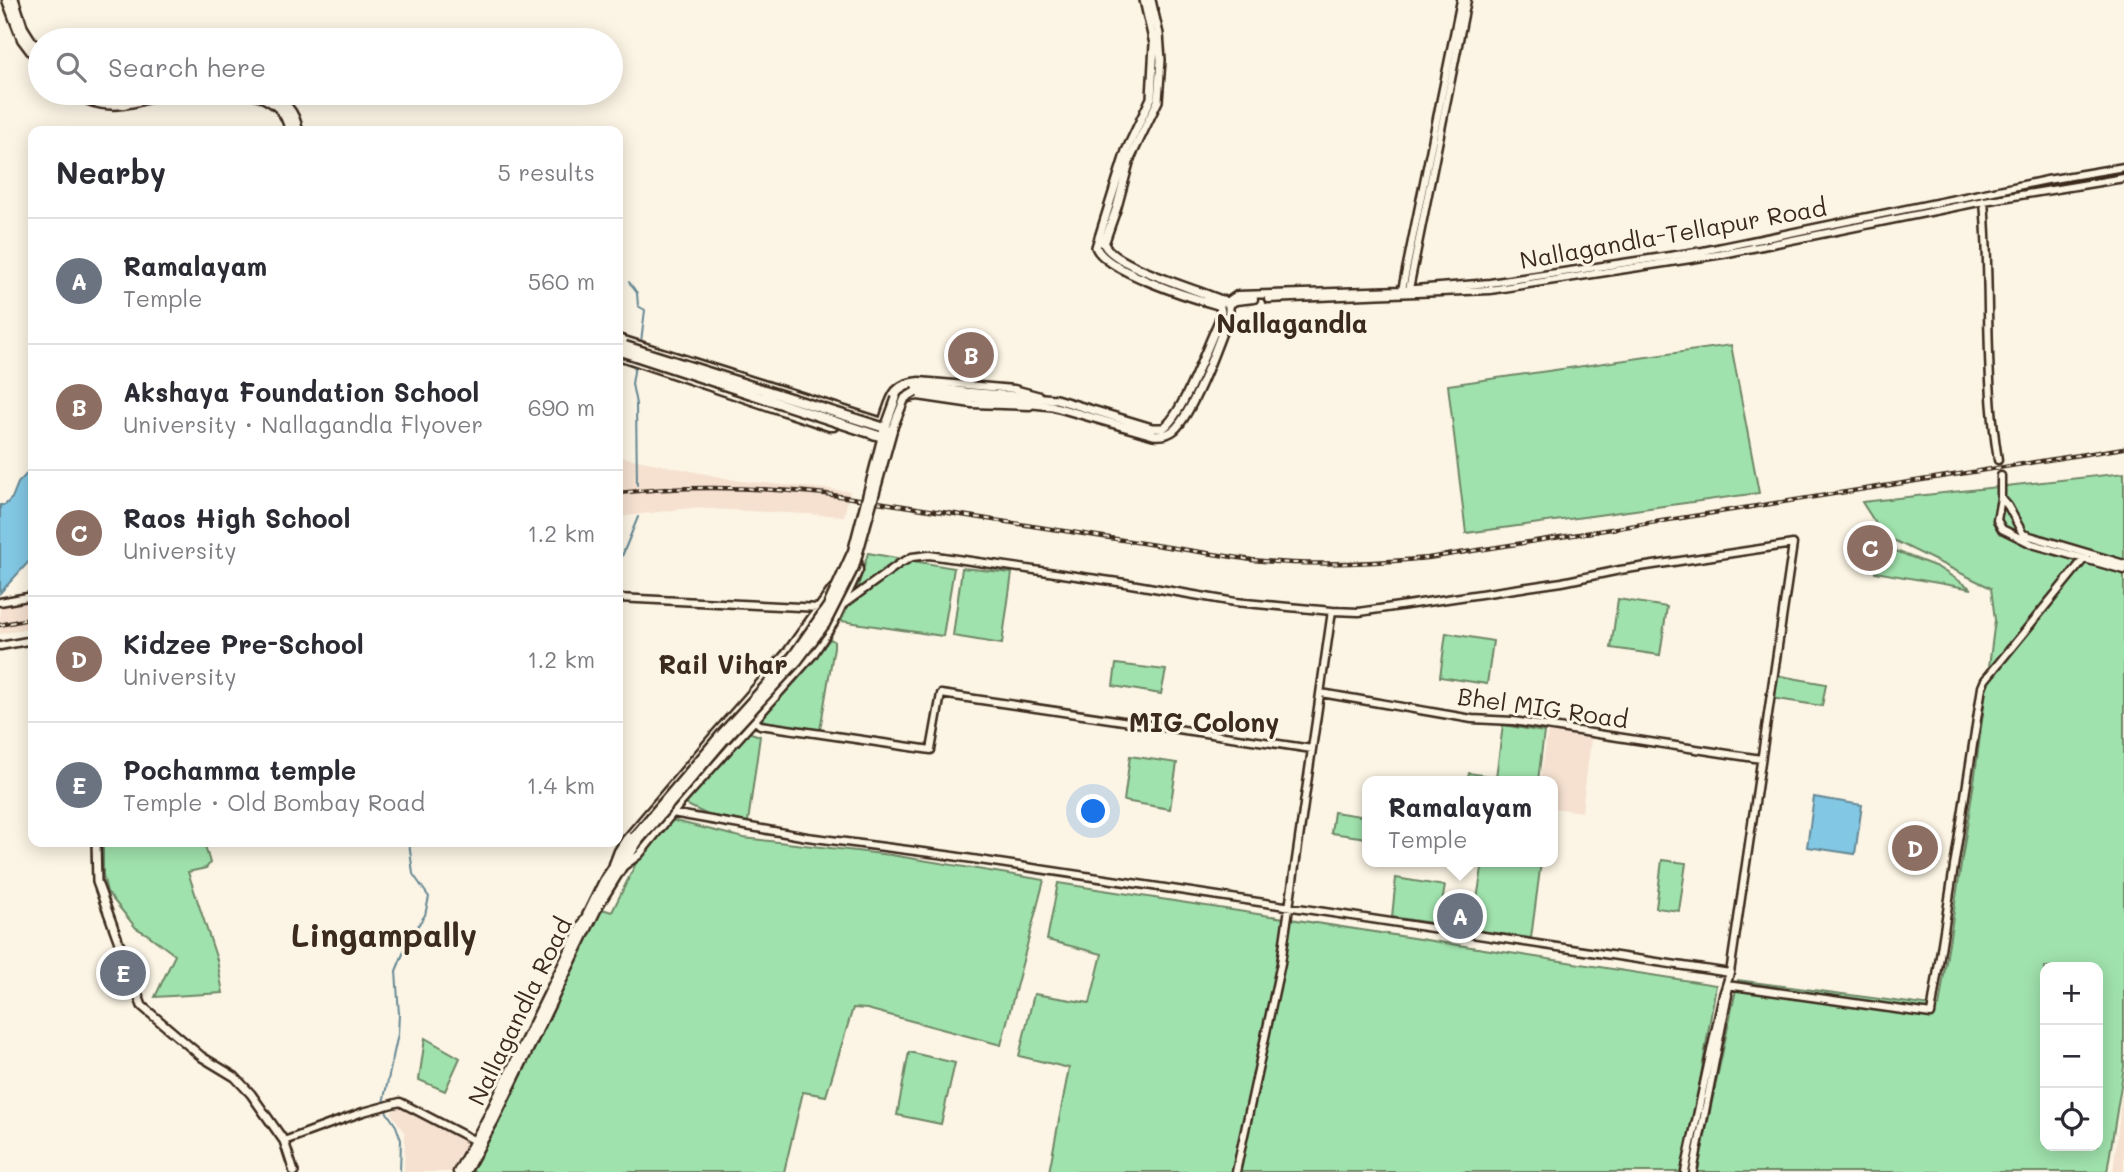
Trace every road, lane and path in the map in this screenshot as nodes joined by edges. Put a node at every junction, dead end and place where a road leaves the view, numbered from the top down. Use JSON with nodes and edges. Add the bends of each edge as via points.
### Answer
{"nodes":[{"id":1,"x":7,"y":0,"type":"edge"},
{"id":2,"x":14,"y":0,"type":"edge"},
{"id":3,"x":1144,"y":0,"type":"edge"},
{"id":4,"x":1151,"y":0,"type":"edge"},
{"id":5,"x":1464,"y":0,"type":"edge"},
{"id":6,"x":28,"y":36,"type":"edge"},
{"id":7,"x":28,"y":49,"type":"edge"},
{"id":8,"x":281,"y":105,"type":"edge"},
{"id":9,"x":285,"y":105,"type":"edge"},
{"id":10,"x":289,"y":126,"type":"edge"},
{"id":11,"x":297,"y":126,"type":"edge"},
{"id":12,"x":2124,"y":167,"type":"edge"},
{"id":13,"x":2124,"y":178,"type":"edge"},
{"id":14,"x":1984,"y":201,"type":"junction"},
{"id":15,"x":1405,"y":289,"type":"junction"},
{"id":16,"x":1321,"y":296,"type":"junction"},
{"id":17,"x":1224,"y":303,"type":"junction"},
{"id":18,"x":623,"y":346,"type":"edge"},
{"id":19,"x":623,"y":348,"type":"edge"},
{"id":20,"x":623,"y":351,"type":"edge"},
{"id":21,"x":1044,"y":401,"type":"junction"},
{"id":22,"x":833,"y":407,"type":"junction"},
{"id":23,"x":842,"y":410,"type":"junction"},
{"id":24,"x":886,"y":410,"type":"junction"},
{"id":25,"x":901,"y":412,"type":"junction"},
{"id":26,"x":829,"y":427,"type":"junction"},
{"id":27,"x":886,"y":431,"type":"junction"},
{"id":28,"x":1998,"y":460,"type":"tunnel mouth"},
{"id":29,"x":2001,"y":477,"type":"tunnel mouth"},
{"id":30,"x":2001,"y":498,"type":"junction"},
{"id":31,"x":2021,"y":536,"type":"junction"},
{"id":32,"x":2086,"y":556,"type":"junction"},
{"id":33,"x":2124,"y":564,"type":"edge"},
{"id":34,"x":2124,"y":570,"type":"edge"},
{"id":35,"x":28,"y":597,"type":"edge"},
{"id":36,"x":623,"y":598,"type":"edge"},
{"id":37,"x":0,"y":602,"type":"edge"},
{"id":38,"x":844,"y":604,"type":"junction"},
{"id":39,"x":820,"y":608,"type":"junction"},
{"id":40,"x":1332,"y":611,"type":"junction"},
{"id":41,"x":835,"y":621,"type":"junction"},
{"id":42,"x":28,"y":640,"type":"edge"},
{"id":43,"x":0,"y":646,"type":"edge"},
{"id":44,"x":786,"y":653,"type":"junction"},
{"id":45,"x":802,"y":668,"type":"junction"},
{"id":46,"x":1321,"y":693,"type":"junction"},
{"id":47,"x":754,"y":720,"type":"junction"},
{"id":48,"x":1312,"y":749,"type":"junction"},
{"id":49,"x":1761,"y":759,"type":"junction"},
{"id":50,"x":671,"y":813,"type":"junction"},
{"id":51,"x":623,"y":844,"type":"edge"},
{"id":52,"x":96,"y":847,"type":"edge"},
{"id":53,"x":621,"y":847,"type":"edge"},
{"id":54,"x":616,"y":867,"type":"junction"},
{"id":55,"x":1288,"y":906,"type":"junction"},
{"id":56,"x":1730,"y":973,"type":"junction"},
{"id":57,"x":1727,"y":985,"type":"junction"},
{"id":58,"x":284,"y":1141,"type":"junction"},
{"id":59,"x":478,"y":1143,"type":"junction"},
{"id":60,"x":295,"y":1172,"type":"edge"},
{"id":61,"x":458,"y":1172,"type":"edge"},
{"id":62,"x":465,"y":1172,"type":"edge"},
{"id":63,"x":1236,"y":1172,"type":"edge"},
{"id":64,"x":1685,"y":1172,"type":"edge"},
{"id":65,"x":1693,"y":1172,"type":"edge"}],
"edges":[{"from":1,"to":7,"type":"main road"},
{"from":2,"to":6,"type":"main road"},
{"from":3,"to":17,"type":"main road","via":[[1154,44],[1151,98],[1126,151],[1096,247],[1102,257],[1126,271]]},
{"from":4,"to":17,"type":"main road","via":[[1161,60],[1158,101],[1130,159],[1104,247],[1129,263]]},
{"from":5,"to":15,"type":"street"},
{"from":8,"to":10,"type":"main road"},
{"from":9,"to":11,"type":"main road"},
{"from":12,"to":15,"type":"street","name":"Nallagandla-Tellapur Road","via":[[1703,251],[1490,284]]},
{"from":13,"to":14,"type":"street","name":"Nallagandla-Tellapur Road"},
{"from":14,"to":16,"type":"street","name":"Nallagandla-Tellapur Road","via":[[1723,254],[1490,290]]},
{"from":14,"to":28,"type":"street"},
{"from":15,"to":16,"type":"street","name":"Nallagandla-Tellapur Road"},
{"from":16,"to":17,"type":"street","name":"Nallagandla-Tellapur Road","via":[[1237,295]]},
{"from":17,"to":21,"type":"main road","via":[[1229,314],[1196,394],[1173,431],[1158,436]]},
{"from":18,"to":22,"type":"street","via":[[635,342]]},
{"from":19,"to":27,"type":"main road","bridge":true},
{"from":20,"to":26,"type":"street","via":[[629,360]]},
{"from":21,"to":24,"type":"street","via":[[1014,389],[911,382],[897,387]]},
{"from":21,"to":25,"type":"street","via":[[1019,407],[914,396]]},
{"from":21,"to":27,"type":"main road","bridge":true,"via":[[910,386],[898,393]]},
{"from":22,"to":23,"type":"street"},
{"from":22,"to":26,"type":"street"},
{"from":23,"to":26,"type":"street","via":[[837,425]]},
{"from":23,"to":27,"type":"street","via":[[880,421]]},
{"from":24,"to":25,"type":"street"},
{"from":24,"to":27,"type":"street"},
{"from":25,"to":27,"type":"street","via":[[899,421]]},
{"from":27,"to":54,"type":"main road","name":"Nallagandla Road","bridge":true,"via":[[853,551],[828,606],[793,656],[712,746]]},
{"from":29,"to":30,"type":"street"},
{"from":30,"to":31,"type":"street"},
{"from":30,"to":31,"type":"street","via":[[1999,524]]},
{"from":31,"to":32,"type":"street"},
{"from":32,"to":33,"type":"street"},
{"from":32,"to":34,"type":"street"},
{"from":32,"to":57,"type":"street","via":[[1982,687],[1931,1014]]},
{"from":35,"to":37,"type":"street"},
{"from":36,"to":39,"type":"street"},
{"from":38,"to":39,"type":"street"},
{"from":38,"to":39,"type":"street","via":[[859,570],[858,561],[852,559]]},
{"from":38,"to":40,"type":"street","via":[[887,572],[920,555],[1045,570],[1235,602]]},
{"from":38,"to":41,"type":"street"},
{"from":39,"to":41,"type":"street"},
{"from":39,"to":44,"type":"street"},
{"from":40,"to":46,"type":"street"},
{"from":40,"to":49,"type":"street","via":[[1389,608],[1793,544]]},
{"from":41,"to":45,"type":"street"},
{"from":42,"to":43,"type":"street"},
{"from":44,"to":45,"type":"street"},
{"from":44,"to":51,"type":"street"},
{"from":45,"to":47,"type":"street"},
{"from":46,"to":48,"type":"street"},
{"from":46,"to":49,"type":"street","name":"Bhel MIG Road"},
{"from":47,"to":48,"type":"street","via":[[760,725],[931,750],[941,694]]},
{"from":47,"to":50,"type":"street"},
{"from":48,"to":55,"type":"street"},
{"from":49,"to":56,"type":"street"},
{"from":50,"to":54,"type":"street","via":[[639,855]]},
{"from":50,"to":55,"type":"street","via":[[797,836]]},
{"from":52,"to":58,"type":"main road","via":[[97,882],[142,1006],[202,1057],[235,1077]]},
{"from":53,"to":54,"type":"street"},
{"from":54,"to":59,"type":"main road","name":"Nallagandla Road"},
{"from":55,"to":56,"type":"street"},
{"from":55,"to":63,"type":"street","via":[[1281,963]]},
{"from":56,"to":57,"type":"street"},
{"from":57,"to":64,"type":"street"},
{"from":57,"to":65,"type":"street"},
{"from":58,"to":59,"type":"street","via":[[396,1102],[406,1103]]},
{"from":58,"to":60,"type":"main road"},
{"from":59,"to":61,"type":"main road","name":"Nallagandla Road"},
{"from":59,"to":62,"type":"main road","name":"Nallagandla Road"}]}
